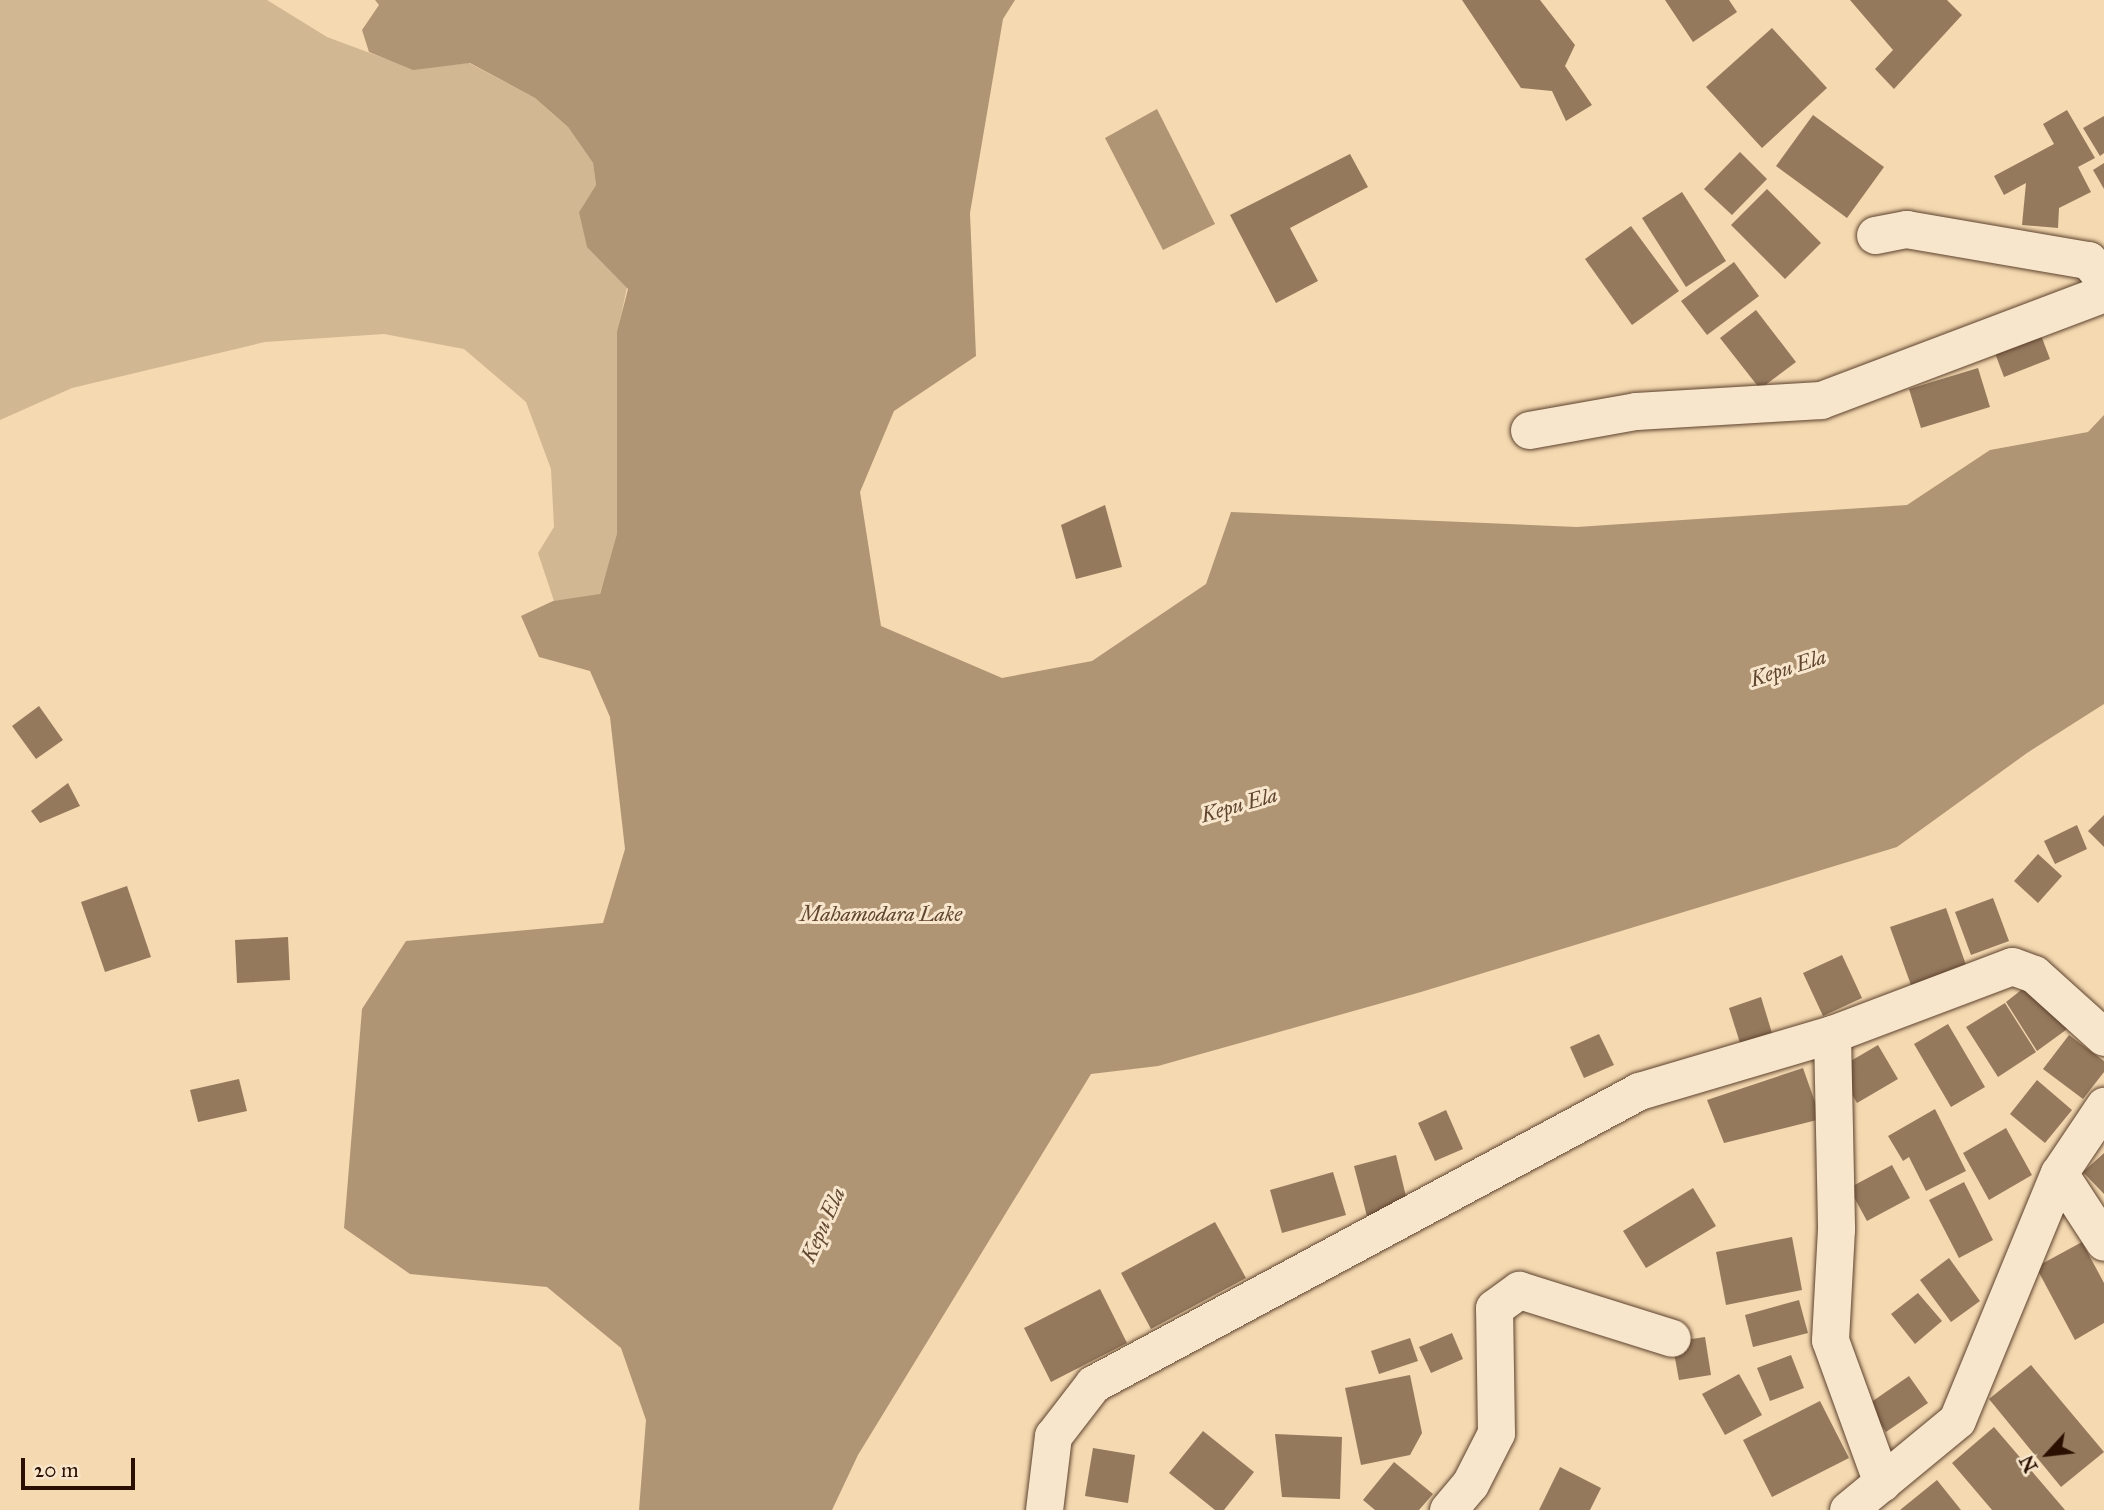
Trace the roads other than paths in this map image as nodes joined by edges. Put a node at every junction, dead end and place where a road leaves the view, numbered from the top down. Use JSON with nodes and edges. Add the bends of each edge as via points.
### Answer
{"nodes":[{"id":1,"x":1875,"y":236,"type":"dead end"},
{"id":2,"x":2104,"y":279,"type":"edge"},
{"id":3,"x":2104,"y":292,"type":"edge"},
{"id":4,"x":1529,"y":430,"type":"dead end"},
{"id":5,"x":1832,"y":1034,"type":"junction"},
{"id":6,"x":2104,"y":1037,"type":"edge"},
{"id":7,"x":2104,"y":1106,"type":"edge"},
{"id":8,"x":2059,"y":1173,"type":"junction"},
{"id":9,"x":2104,"y":1242,"type":"edge"},
{"id":10,"x":1672,"y":1338,"type":"dead end"},
{"id":11,"x":1882,"y":1483,"type":"junction"},
{"id":12,"x":1044,"y":1510,"type":"edge"},
{"id":13,"x":1448,"y":1510,"type":"edge"},
{"id":14,"x":1848,"y":1510,"type":"edge"}],
"edges":[{"from":1,"to":2,"type":"street","via":[[1906,229],[2088,260]]},
{"from":3,"to":4,"type":"street","via":[[1821,400],[1636,411]]},
{"from":5,"to":6,"type":"street","via":[[2012,967],[2034,974]]},
{"from":5,"to":11,"type":"street","via":[[1836,1229],[1830,1340]]},
{"from":5,"to":12,"type":"street","via":[[1639,1091],[1093,1384],[1053,1436]]},
{"from":7,"to":8,"type":"street"},
{"from":8,"to":9,"type":"street"},
{"from":8,"to":11,"type":"street","via":[[1956,1420]]},
{"from":10,"to":13,"type":"street","via":[[1519,1290],[1494,1308],[1496,1433],[1470,1484]]},
{"from":11,"to":14,"type":"street"}]}
